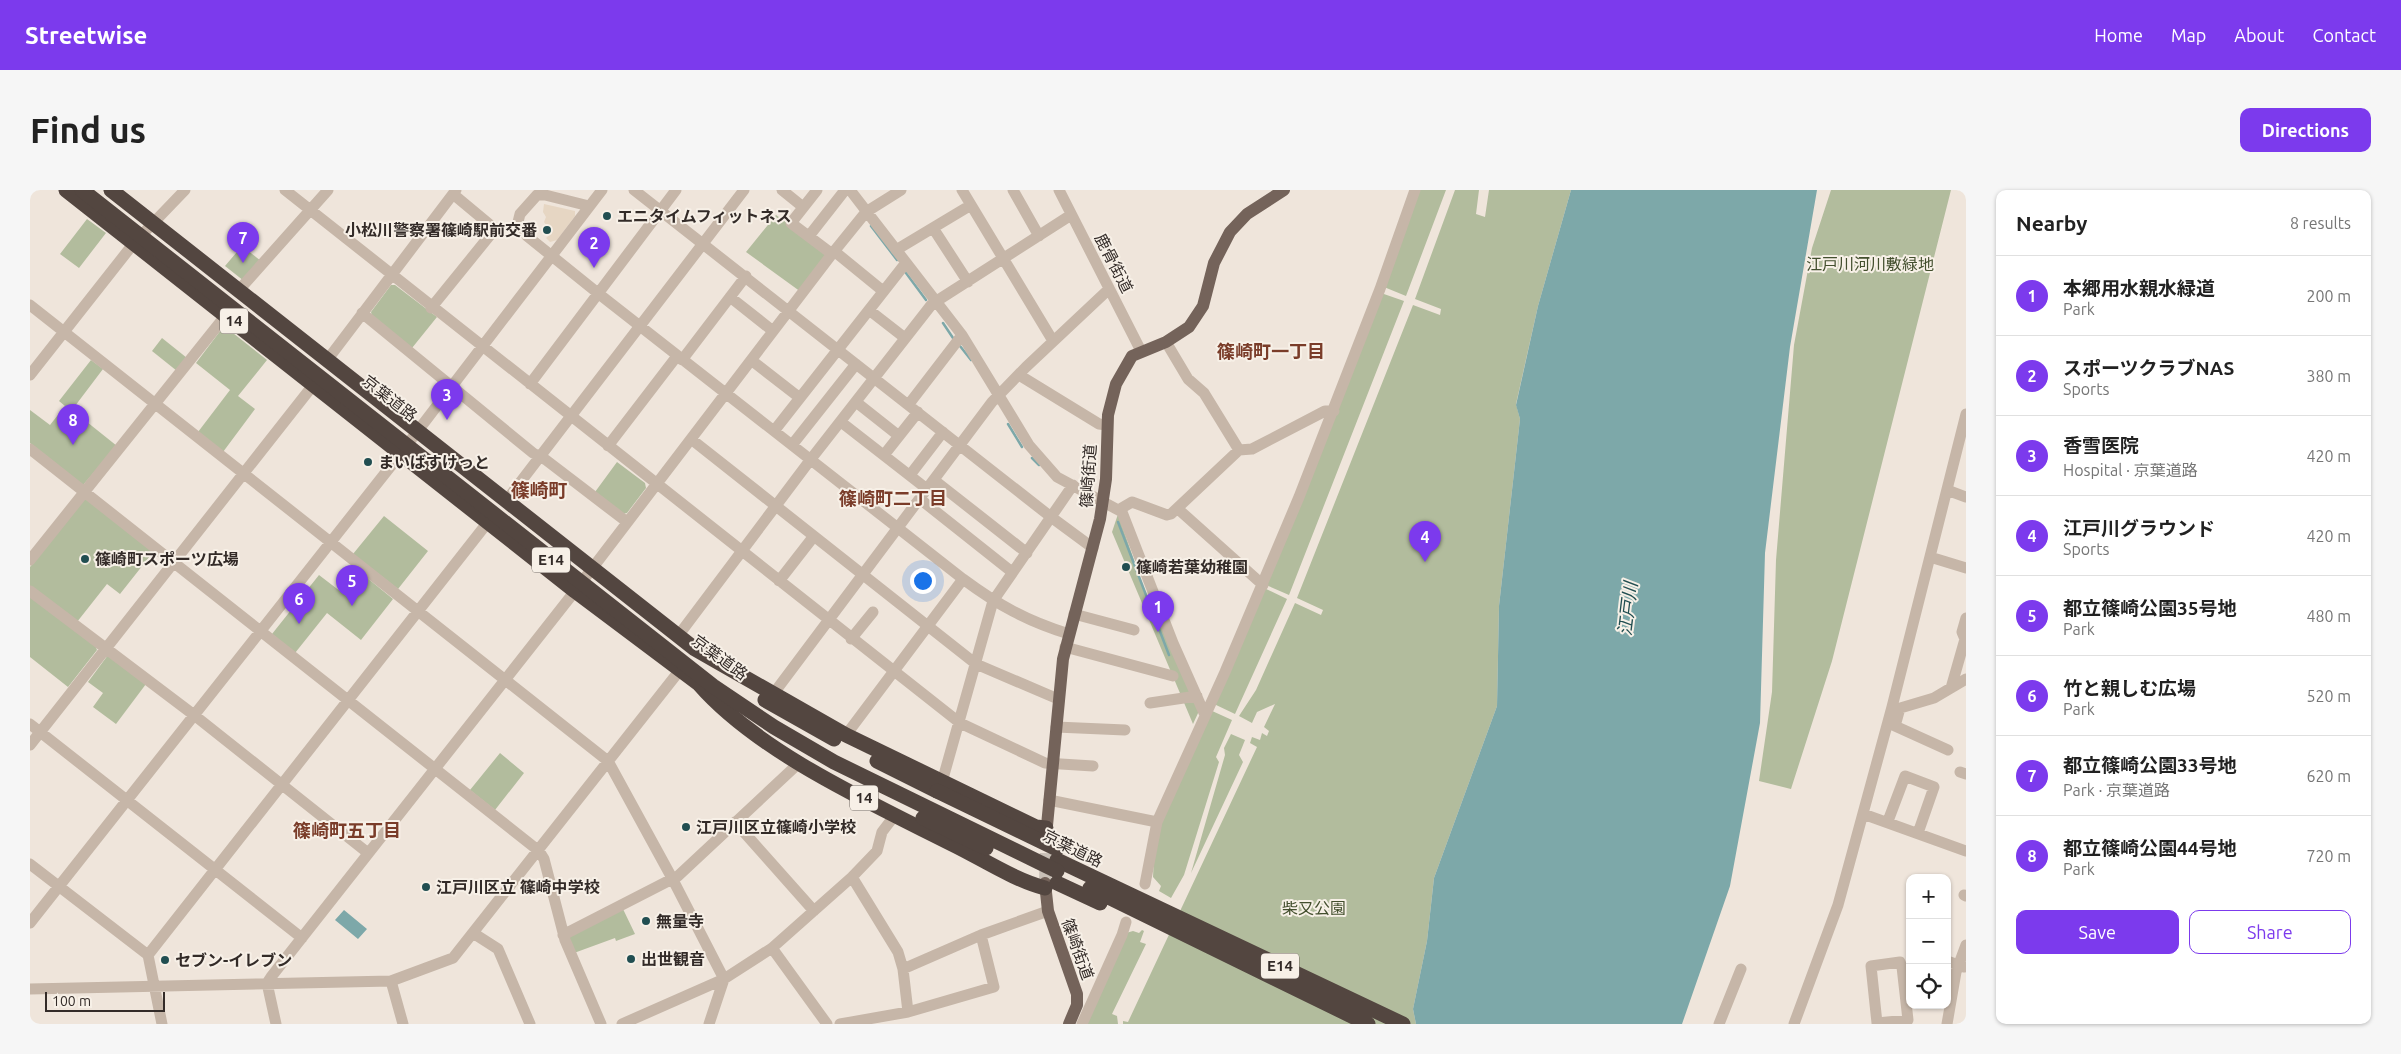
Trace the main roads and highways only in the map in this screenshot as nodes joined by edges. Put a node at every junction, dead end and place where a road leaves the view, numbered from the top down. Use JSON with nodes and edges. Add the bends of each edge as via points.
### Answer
{"nodes":[{"id":1,"x":66,"y":190,"type":"edge"},
{"id":2,"x":82,"y":190,"type":"edge"},
{"id":3,"x":98,"y":190,"type":"edge"},
{"id":4,"x":111,"y":190,"type":"edge"},
{"id":5,"x":1284,"y":190,"type":"edge"},
{"id":6,"x":695,"y":649,"type":"junction"},
{"id":7,"x":699,"y":684,"type":"junction"},
{"id":8,"x":940,"y":786,"type":"junction"},
{"id":9,"x":1046,"y":832,"type":"joint"},
{"id":10,"x":1053,"y":872,"type":"junction"},
{"id":11,"x":1155,"y":913,"type":"junction"},
{"id":12,"x":1397,"y":1021,"type":"edge"},
{"id":13,"x":1069,"y":1024,"type":"edge"},
{"id":14,"x":1366,"y":1024,"type":"edge"}],
"edges":[{"from":1,"to":7,"type":"highway","name":"京葉道路","number":"14","via":[[575,591]]},
{"from":2,"to":10,"type":"highway","name":"京葉道路","number":"E14","bridge":true,"via":[[713,686],[834,762]]},
{"from":3,"to":10,"type":"highway","name":"京葉道路","number":"E14","via":[[718,678],[839,753]]},
{"from":4,"to":6,"type":"highway","name":"京葉道路","number":"14"},
{"from":5,"to":9,"type":"main road","name":"篠崎街道","via":[[1247,214],[1230,232],[1218,252],[1207,296],[1196,319],[1181,334],[1132,356],[1109,406],[1104,500],[1067,640]]},
{"from":6,"to":8,"type":"highway","name":"京葉道路","number":"14"},
{"from":6,"to":8,"type":"highway","number":"E14","via":[[722,672],[844,745]]},
{"from":7,"to":10,"type":"highway","number":"E14","bridge":true,"via":[[798,751],[923,818]]},
{"from":7,"to":10,"type":"highway","name":"京葉道路","number":"14","via":[[715,702],[799,763],[895,815]]},
{"from":8,"to":9,"type":"highway","name":"京葉道路","number":"14"},
{"from":8,"to":10,"type":"highway","number":"E14","bridge":true},
{"from":10,"to":11,"type":"highway","number":"E14"},
{"from":10,"to":11,"type":"highway","number":"E14"},
{"from":10,"to":13,"type":"main road","name":"篠崎街道","via":[[1048,911],[1077,994]]},
{"from":11,"to":12,"type":"highway","number":"E14"},
{"from":11,"to":14,"type":"highway","number":"E14","via":[[1277,986]]}]}
